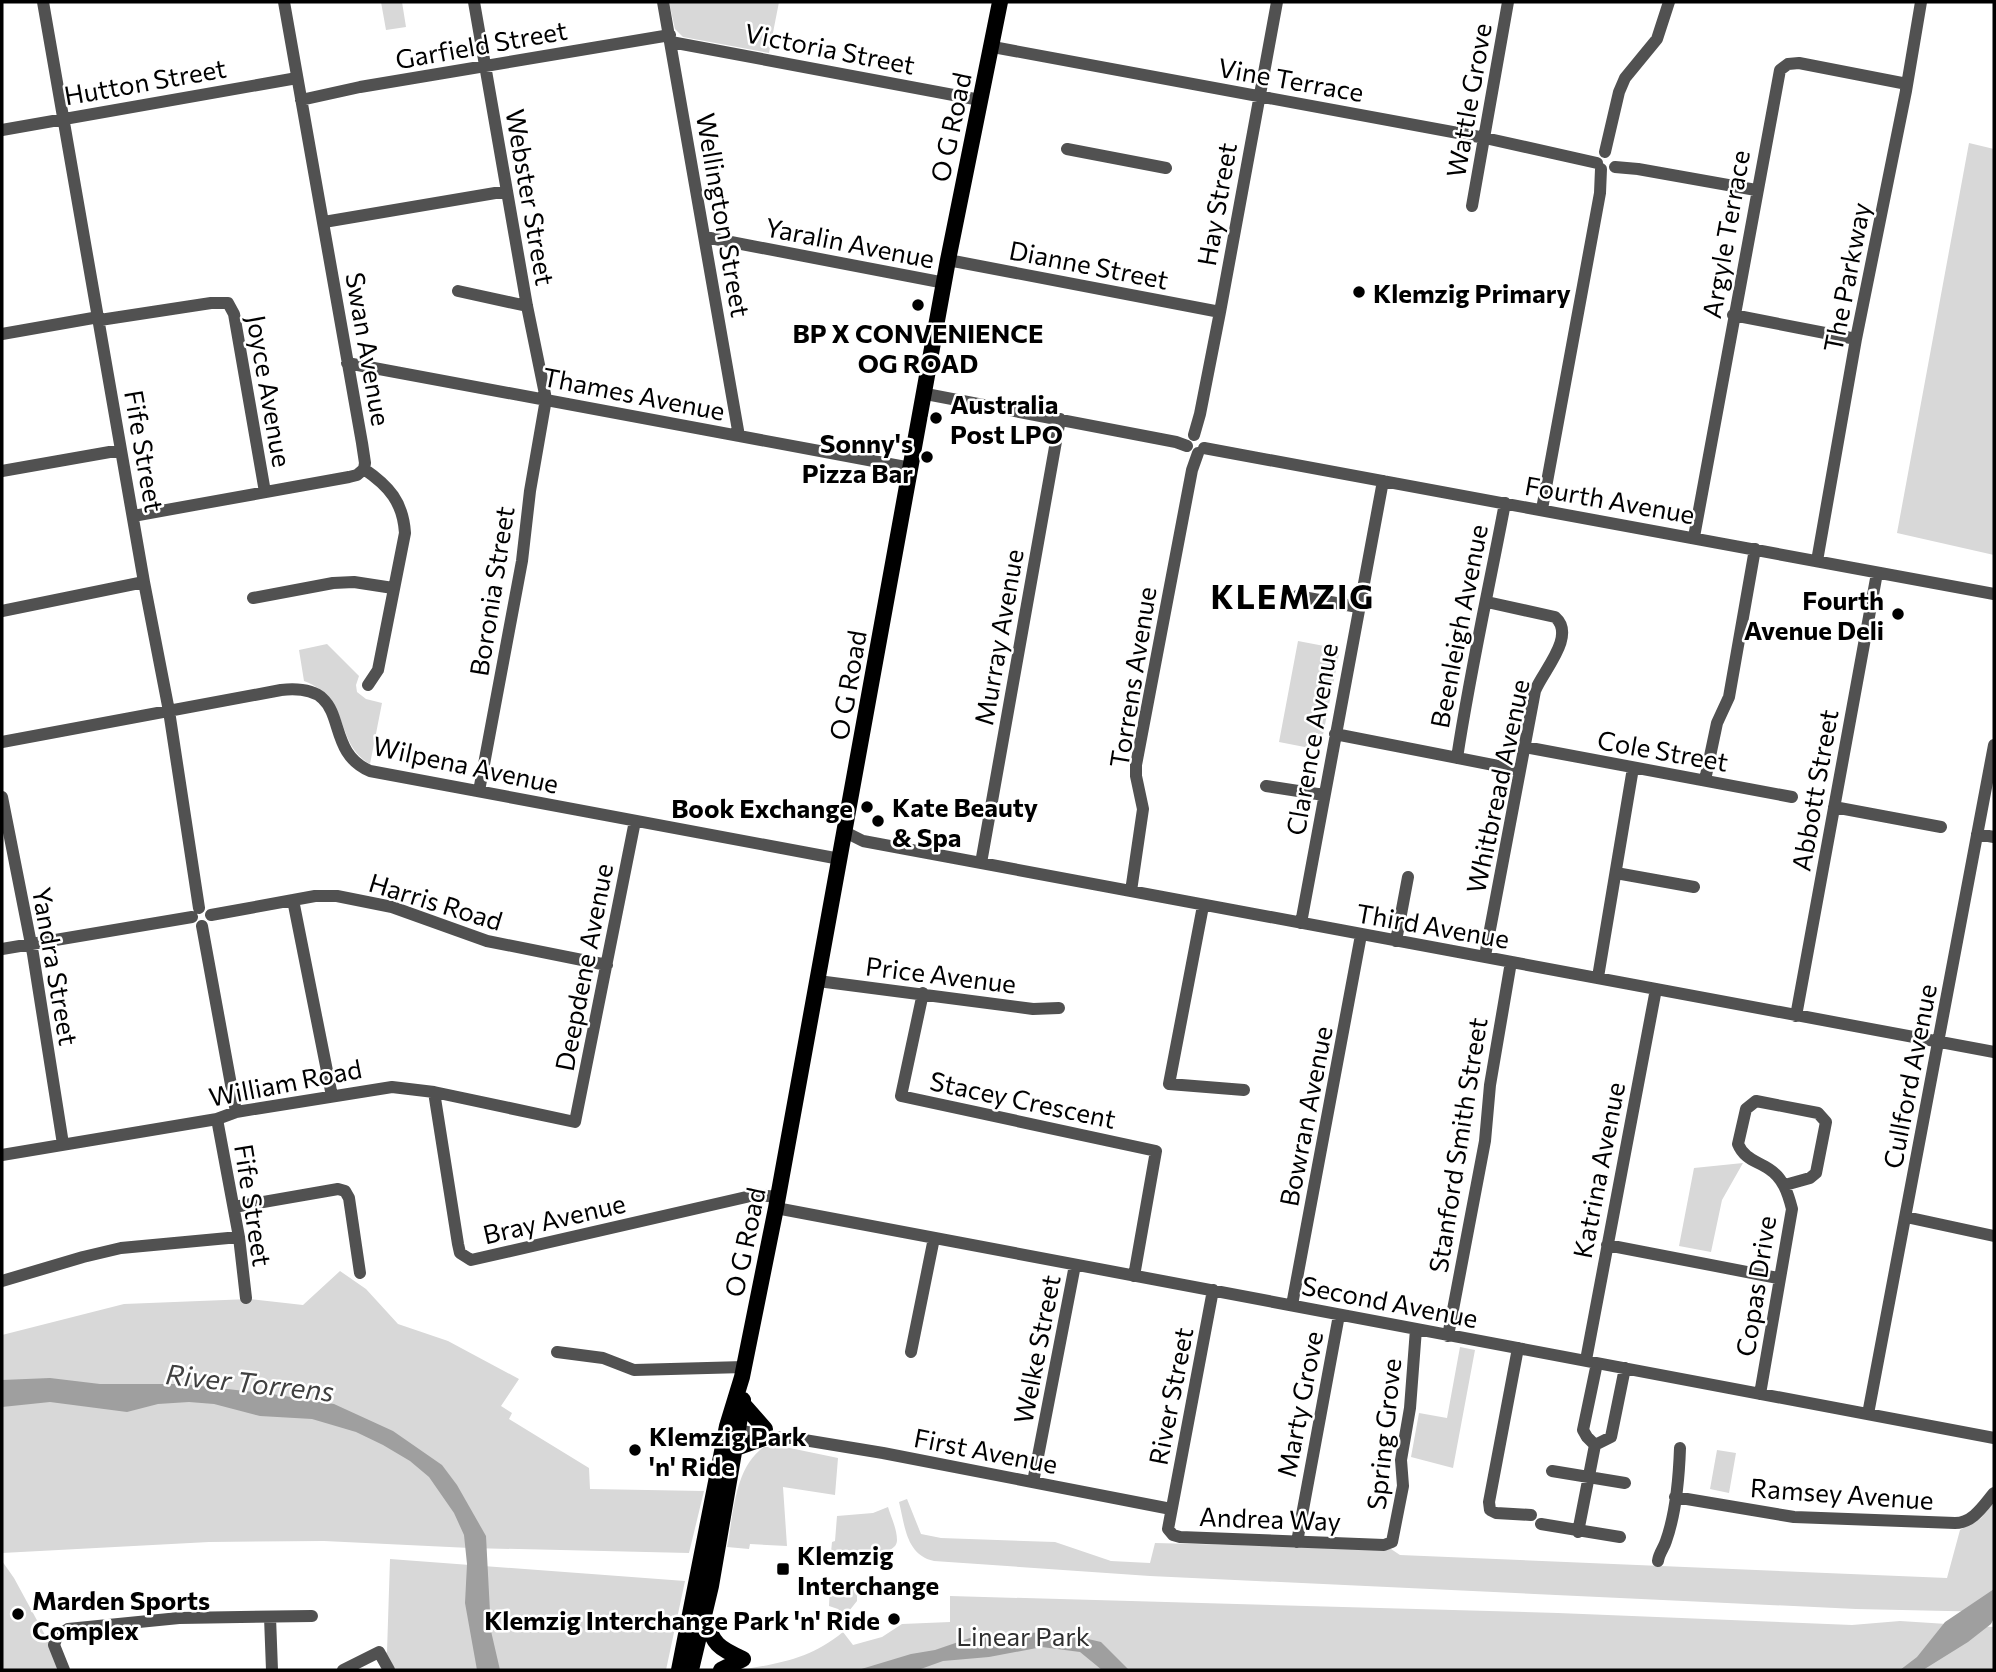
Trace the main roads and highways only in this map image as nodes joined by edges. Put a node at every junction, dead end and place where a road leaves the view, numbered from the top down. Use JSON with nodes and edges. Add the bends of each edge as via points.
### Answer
{"nodes":[{"id":1,"x":1000,"y":2,"type":"edge"},
{"id":2,"x":743,"y":1372,"type":"junction"},
{"id":3,"x":743,"y":1404,"type":"junction"},
{"id":4,"x":735,"y":1428,"type":"junction"},
{"id":5,"x":736,"y":1448,"type":"junction"},
{"id":6,"x":710,"y":1543,"type":"junction"},
{"id":7,"x":703,"y":1586,"type":"junction"},
{"id":8,"x":705,"y":1617,"type":"junction"},
{"id":9,"x":686,"y":1663,"type":"edge"},
{"id":10,"x":721,"y":1670,"type":"edge"}],
"edges":[{"from":1,"to":2,"type":"main road","name":"O G Road","via":[[948,260],[778,1203]]},
{"from":2,"to":3,"type":"main road","name":"O G Road"},
{"from":2,"to":4,"type":"main road","name":"O G Road"},
{"from":3,"to":4,"type":"main road","name":"O G Road"},
{"from":3,"to":5,"type":"main road","via":[[766,1433]]},
{"from":4,"to":5,"type":"main road","name":"O G Road"},
{"from":4,"to":6,"type":"main road","name":"O G Road"},
{"from":5,"to":6,"type":"main road","name":"O G Road"},
{"from":6,"to":7,"type":"main road","name":"O G Road"},
{"from":7,"to":8,"type":"main road","name":"O G Road"},
{"from":7,"to":9,"type":"main road","name":"O G Road"},
{"from":8,"to":9,"type":"main road","name":"O G Road"},
{"from":8,"to":10,"type":"main road","via":[[711,1638],[722,1650],[743,1659]]}]}
